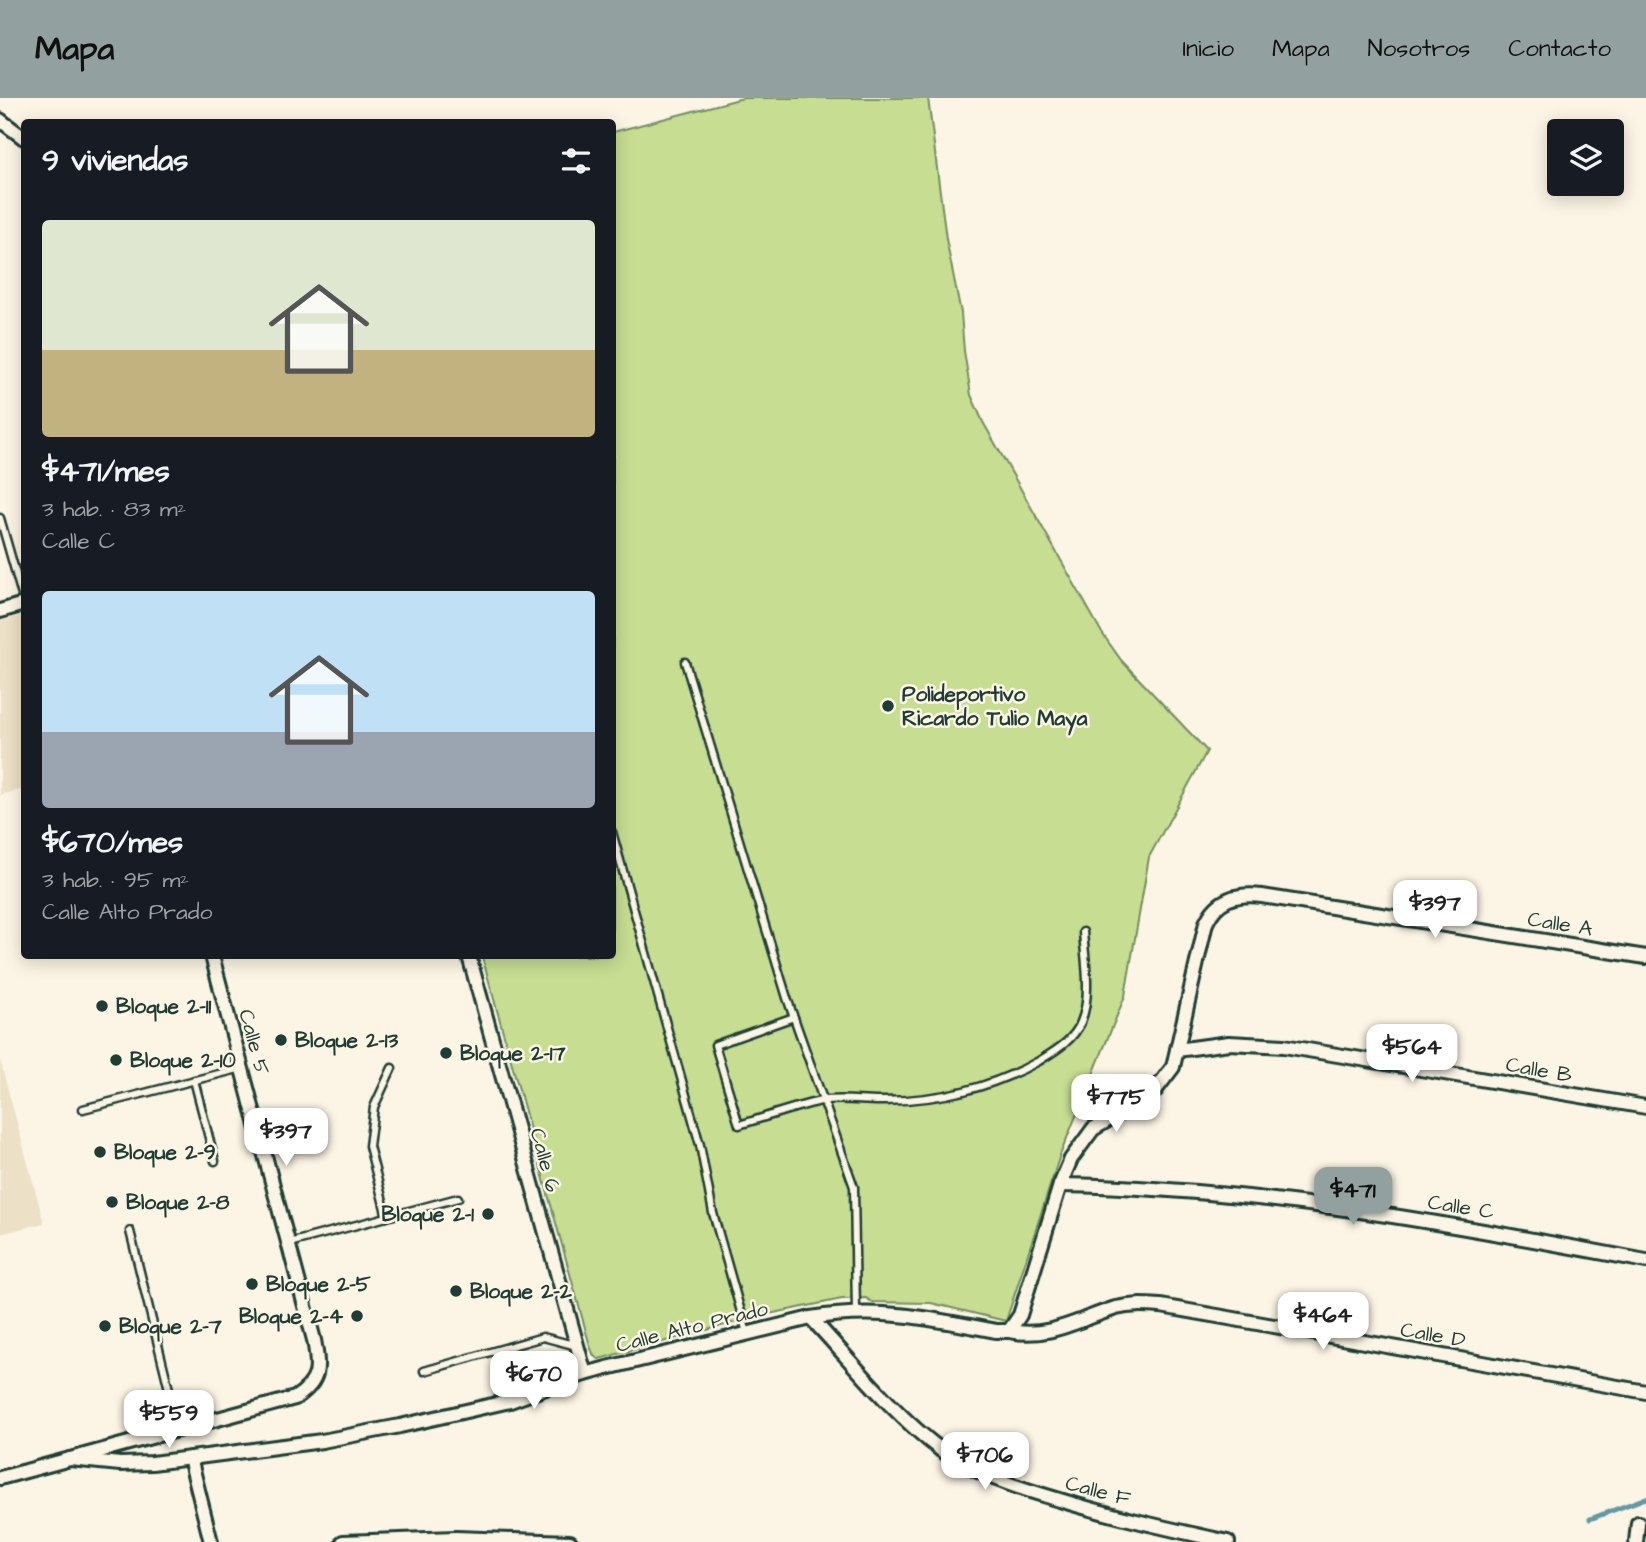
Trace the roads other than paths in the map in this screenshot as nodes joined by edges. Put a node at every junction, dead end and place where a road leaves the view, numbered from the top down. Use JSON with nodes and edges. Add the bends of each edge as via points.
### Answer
{"nodes":[{"id":1,"x":0,"y":120,"type":"edge"},
{"id":2,"x":21,"y":136,"type":"edge"},
{"id":3,"x":0,"y":517,"type":"edge"},
{"id":4,"x":21,"y":592,"type":"edge"},
{"id":5,"x":21,"y":604,"type":"edge"},
{"id":6,"x":0,"y":611,"type":"edge"},
{"id":7,"x":685,"y":662,"type":"dead end"},
{"id":8,"x":616,"y":846,"type":"edge"},
{"id":9,"x":1083,"y":932,"type":"dead end"},
{"id":10,"x":1646,"y":957,"type":"edge"},
{"id":11,"x":213,"y":959,"type":"edge"},
{"id":12,"x":470,"y":959,"type":"edge"},
{"id":13,"x":794,"y":1017,"type":"junction"},
{"id":14,"x":1177,"y":1049,"type":"junction"},
{"id":15,"x":242,"y":1068,"type":"junction"},
{"id":16,"x":392,"y":1068,"type":"dead end"},
{"id":17,"x":194,"y":1080,"type":"junction"},
{"id":18,"x":823,"y":1101,"type":"junction"},
{"id":19,"x":1646,"y":1107,"type":"edge"},
{"id":20,"x":83,"y":1109,"type":"dead end"},
{"id":21,"x":215,"y":1161,"type":"dead end"},
{"id":22,"x":1060,"y":1185,"type":"junction"},
{"id":23,"x":458,"y":1198,"type":"dead end"},
{"id":24,"x":387,"y":1217,"type":"junction"},
{"id":25,"x":130,"y":1231,"type":"dead end"},
{"id":26,"x":289,"y":1243,"type":"junction"},
{"id":27,"x":1646,"y":1261,"type":"edge"},
{"id":28,"x":856,"y":1312,"type":"junction"},
{"id":29,"x":811,"y":1318,"type":"junction"},
{"id":30,"x":1003,"y":1331,"type":"junction"},
{"id":31,"x":747,"y":1333,"type":"junction"},
{"id":32,"x":577,"y":1346,"type":"junction"},
{"id":33,"x":424,"y":1371,"type":"dead end"},
{"id":34,"x":585,"y":1374,"type":"junction"},
{"id":35,"x":1646,"y":1392,"type":"edge"},
{"id":36,"x":179,"y":1430,"type":"junction"},
{"id":37,"x":190,"y":1458,"type":"junction"},
{"id":38,"x":70,"y":1459,"type":"junction"},
{"id":39,"x":0,"y":1478,"type":"edge"},
{"id":40,"x":1638,"y":1523,"type":"dead end"},
{"id":41,"x":211,"y":1542,"type":"edge"},
{"id":42,"x":343,"y":1542,"type":"edge"},
{"id":43,"x":570,"y":1542,"type":"edge"},
{"id":44,"x":1228,"y":1542,"type":"edge"},
{"id":45,"x":1636,"y":1542,"type":"edge"}],
"edges":[{"from":1,"to":2,"type":"street"},
{"from":3,"to":4,"type":"lane"},
{"from":5,"to":6,"type":"street"},
{"from":7,"to":13,"type":"lane"},
{"from":8,"to":31,"type":"lane"},
{"from":9,"to":18,"type":"lane","via":[[1083,1019],[1073,1036],[1047,1056],[979,1089],[950,1096]]},
{"from":10,"to":14,"type":"street","name":"Calle A","via":[[1262,896],[1231,897],[1220,902],[1206,923]]},
{"from":11,"to":15,"type":"street","name":"Calle 5"},
{"from":12,"to":32,"type":"street","name":"Calle 6"},
{"from":13,"to":18,"type":"lane"},
{"from":13,"to":18,"type":"lane","via":[[715,1045],[739,1125]]},
{"from":14,"to":19,"type":"street","name":"Calle B","via":[[1228,1043],[1284,1046]]},
{"from":14,"to":22,"type":"street","via":[[1173,1067],[1153,1092],[1082,1141]]},
{"from":15,"to":17,"type":"lane"},
{"from":15,"to":26,"type":"street","name":"Calle 5"},
{"from":16,"to":24,"type":"lane","via":[[374,1107],[369,1146]]},
{"from":17,"to":20,"type":"lane"},
{"from":17,"to":21,"type":"lane"},
{"from":18,"to":28,"type":"lane","via":[[854,1187]]},
{"from":22,"to":27,"type":"street","name":"Calle C","via":[[1195,1192],[1335,1208]]},
{"from":22,"to":30,"type":"street","via":[[1020,1315]]},
{"from":23,"to":24,"type":"lane"},
{"from":24,"to":26,"type":"lane"},
{"from":25,"to":36,"type":"lane"},
{"from":26,"to":36,"type":"street","name":"Calle 5","via":[[314,1340],[314,1382],[295,1398]]},
{"from":28,"to":29,"type":"street","name":"Calle Alto Prado"},
{"from":28,"to":30,"type":"street","name":"Calle Alto Prado","via":[[896,1313]]},
{"from":29,"to":31,"type":"street","name":"Calle Alto Prado"},
{"from":29,"to":44,"type":"street","name":"Calle F","via":[[904,1420],[944,1452],[984,1474],[1100,1513]]},
{"from":30,"to":35,"type":"street","name":"Calle D","via":[[1057,1331],[1115,1309],[1161,1306]]},
{"from":31,"to":34,"type":"street","name":"Calle Alto Prado"},
{"from":32,"to":33,"type":"lane","via":[[543,1338]]},
{"from":32,"to":34,"type":"street","name":"Calle 6"},
{"from":34,"to":37,"type":"street","name":"Calle Alto Prado","via":[[510,1401],[400,1426]]},
{"from":36,"to":38,"type":"street"},
{"from":37,"to":38,"type":"street","name":"Calle Alto Prado","via":[[120,1464]]},
{"from":37,"to":41,"type":"street"},
{"from":38,"to":39,"type":"street"},
{"from":40,"to":45,"type":"street"},
{"from":42,"to":43,"type":"street","via":[[456,1538]]}]}
